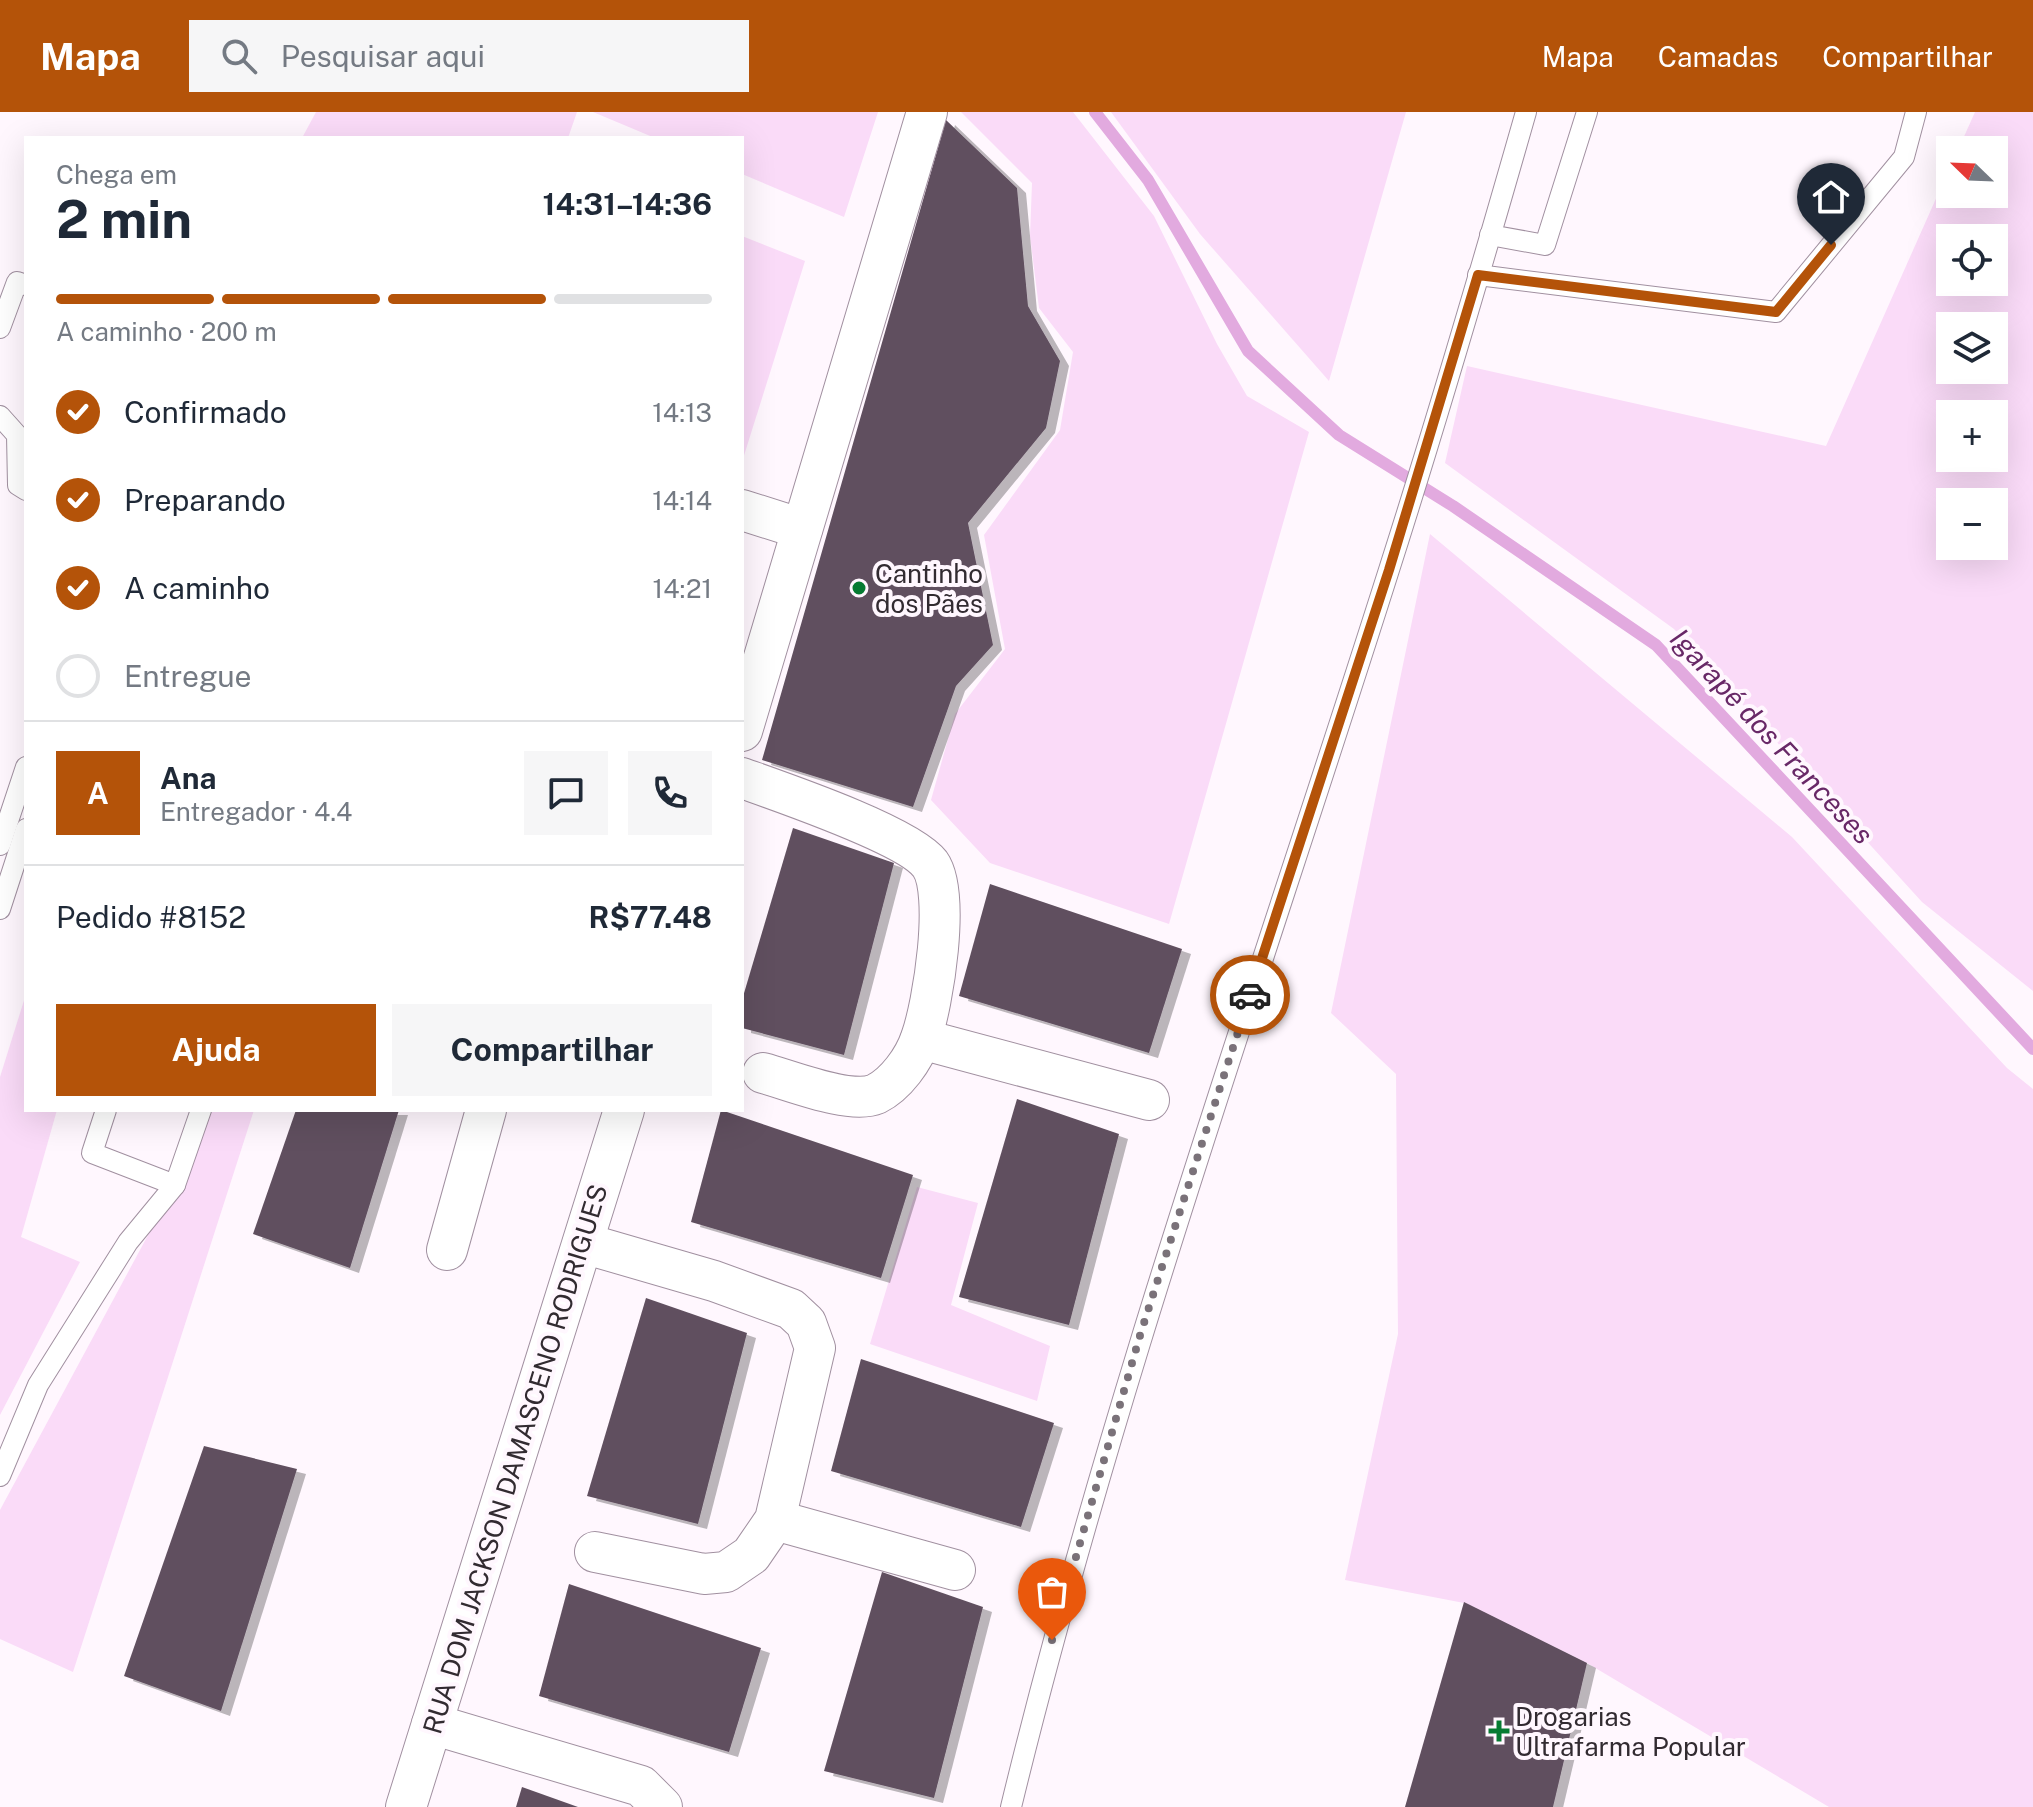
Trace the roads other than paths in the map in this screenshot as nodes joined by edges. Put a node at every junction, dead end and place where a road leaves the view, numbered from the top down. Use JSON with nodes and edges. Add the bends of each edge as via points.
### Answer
{"nodes":[{"id":1,"x":927,"y":112,"type":"edge"},
{"id":2,"x":1526,"y":112,"type":"edge"},
{"id":3,"x":1587,"y":112,"type":"edge"},
{"id":4,"x":1916,"y":112,"type":"edge"},
{"id":5,"x":1490,"y":235,"type":"junction"},
{"id":6,"x":1478,"y":275,"type":"junction"},
{"id":7,"x":24,"y":284,"type":"edge"},
{"id":8,"x":0,"y":328,"type":"edge"},
{"id":9,"x":0,"y":416,"type":"edge"},
{"id":10,"x":24,"y":489,"type":"edge"},
{"id":11,"x":744,"y":511,"type":"edge"},
{"id":12,"x":802,"y":529,"type":"junction"},
{"id":13,"x":744,"y":724,"type":"edge"},
{"id":14,"x":24,"y":773,"type":"edge"},
{"id":15,"x":744,"y":779,"type":"edge"},
{"id":16,"x":24,"y":835,"type":"edge"},
{"id":17,"x":0,"y":845,"type":"edge"},
{"id":18,"x":0,"y":909,"type":"edge"},
{"id":19,"x":921,"y":1039,"type":"junction"},
{"id":20,"x":763,"y":1073,"type":"dead end"},
{"id":21,"x":1149,"y":1100,"type":"dead end"},
{"id":22,"x":105,"y":1112,"type":"edge"},
{"id":23,"x":200,"y":1112,"type":"edge"},
{"id":24,"x":485,"y":1112,"type":"edge"},
{"id":25,"x":623,"y":1112,"type":"edge"},
{"id":26,"x":175,"y":1185,"type":"junction"},
{"id":27,"x":583,"y":1243,"type":"junction"},
{"id":28,"x":447,"y":1250,"type":"dead end"},
{"id":29,"x":0,"y":1476,"type":"edge"},
{"id":30,"x":775,"y":1520,"type":"junction"},
{"id":31,"x":595,"y":1552,"type":"dead end"},
{"id":32,"x":955,"y":1570,"type":"dead end"},
{"id":33,"x":432,"y":1724,"type":"junction"},
{"id":34,"x":406,"y":1807,"type":"edge"},
{"id":35,"x":662,"y":1807,"type":"edge"},
{"id":36,"x":1011,"y":1807,"type":"edge"}],
"edges":[{"from":1,"to":12,"type":"street"},
{"from":2,"to":5,"type":"lane"},
{"from":3,"to":5,"type":"lane","via":[[1545,245]]},
{"from":4,"to":6,"type":"lane","via":[[1904,157],[1776,312]]},
{"from":5,"to":6,"type":"lane"},
{"from":6,"to":36,"type":"lane","via":[[1389,570],[1141,1332],[1052,1640]]},
{"from":7,"to":8,"type":"lane","via":[[17,282]]},
{"from":9,"to":10,"type":"lane","via":[[17,435],[18,485]]},
{"from":11,"to":12,"type":"street"},
{"from":12,"to":13,"type":"street"},
{"from":14,"to":17,"type":"lane"},
{"from":15,"to":19,"type":"street","via":[[823,807],[915,851],[931,866],[941,928]]},
{"from":16,"to":18,"type":"lane"},
{"from":19,"to":20,"type":"street","via":[[896,1080],[874,1095],[846,1096]]},
{"from":19,"to":21,"type":"street"},
{"from":22,"to":26,"type":"lane","via":[[92,1153]]},
{"from":23,"to":26,"type":"lane"},
{"from":24,"to":28,"type":"street"},
{"from":25,"to":27,"type":"street","name":"RUA DOM JACKSON DAMASCENO RODRIGUES"},
{"from":26,"to":29,"type":"lane","via":[[128,1242],[38,1385]]},
{"from":27,"to":30,"type":"street","via":[[714,1281],[791,1309],[806,1323],[815,1348]]},
{"from":27,"to":33,"type":"street","name":"RUA DOM JACKSON DAMASCENO RODRIGUES"},
{"from":30,"to":31,"type":"street","via":[[751,1555],[726,1572],[704,1574]]},
{"from":30,"to":32,"type":"street"},
{"from":33,"to":34,"type":"street","name":"RUA DOM JACKSON DAMASCENO RODRIGUES"},
{"from":33,"to":35,"type":"street","via":[[641,1786]]}]}
